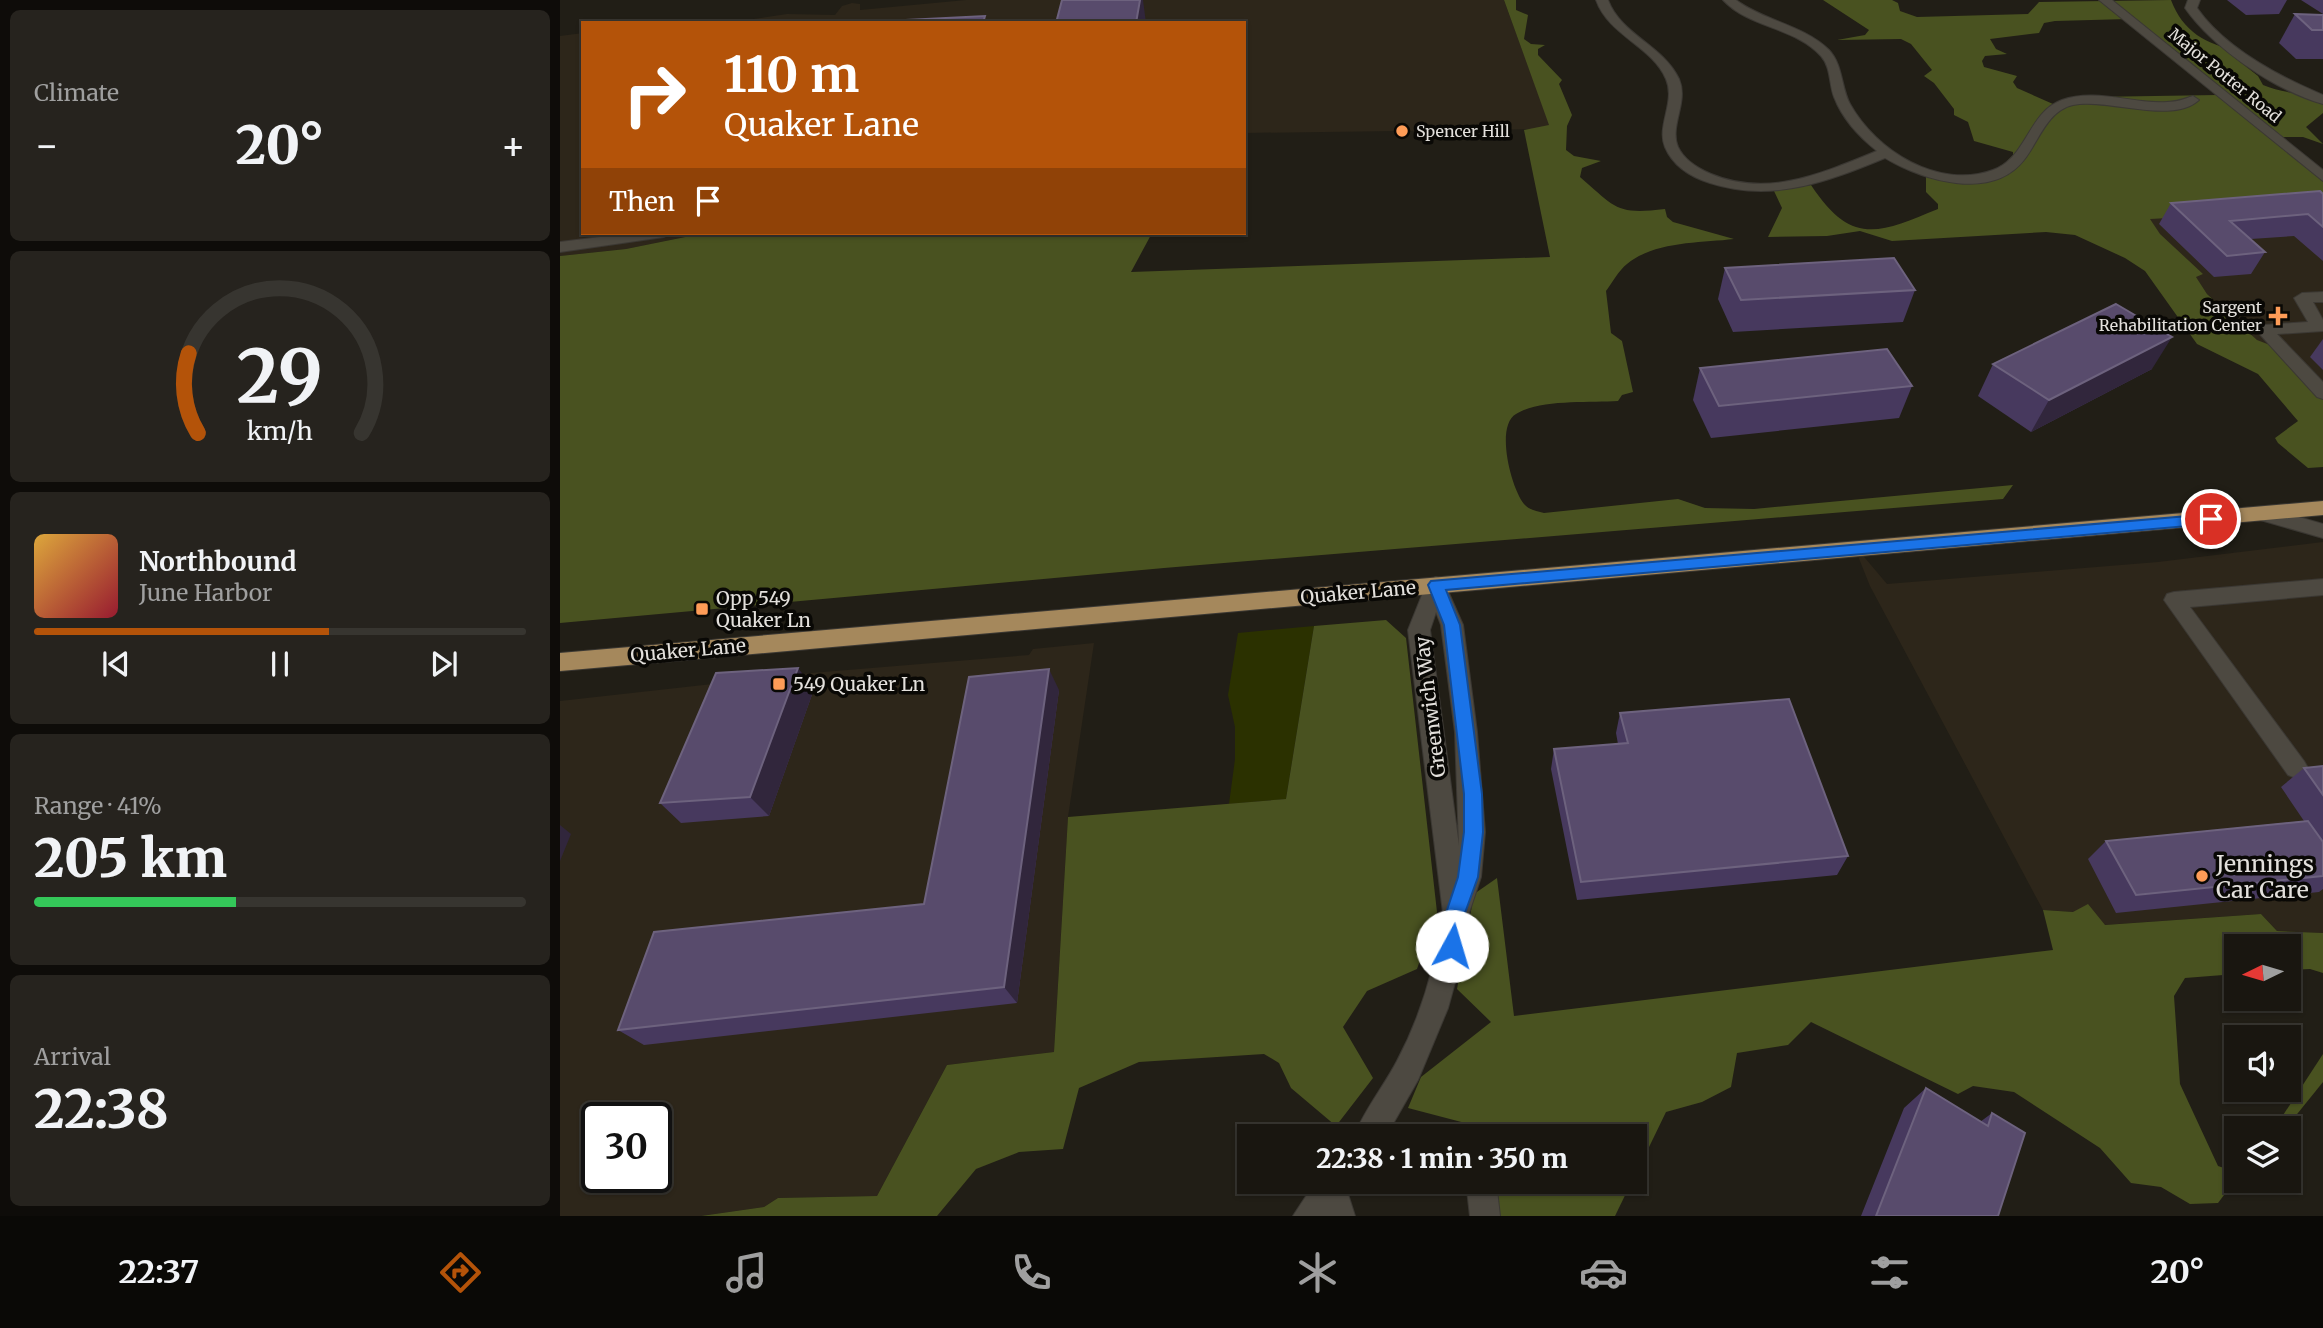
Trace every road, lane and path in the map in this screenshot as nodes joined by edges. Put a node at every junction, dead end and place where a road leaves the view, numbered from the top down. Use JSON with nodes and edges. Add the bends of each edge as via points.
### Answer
{"nodes":[{"id":1,"x":1602,"y":0,"type":"edge"},
{"id":2,"x":1729,"y":0,"type":"edge"},
{"id":3,"x":2105,"y":0,"type":"edge"},
{"id":4,"x":2194,"y":0,"type":"edge"},
{"id":5,"x":2224,"y":98,"type":"junction"},
{"id":6,"x":2323,"y":100,"type":"edge"},
{"id":7,"x":1885,"y":153,"type":"junction"},
{"id":8,"x":2323,"y":177,"type":"edge"},
{"id":9,"x":649,"y":235,"type":"edge"},
{"id":10,"x":560,"y":247,"type":"edge"},
{"id":11,"x":2323,"y":297,"type":"edge"},
{"id":12,"x":2320,"y":326,"type":"edge"},
{"id":13,"x":2323,"y":393,"type":"edge"},
{"id":14,"x":2323,"y":508,"type":"edge"},
{"id":15,"x":2264,"y":514,"type":"junction"},
{"id":16,"x":2323,"y":531,"type":"edge"},
{"id":17,"x":1436,"y":585,"type":"junction"},
{"id":18,"x":2323,"y":587,"type":"edge"},
{"id":19,"x":560,"y":662,"type":"edge"},
{"id":20,"x":2295,"y":768,"type":"dead end"},
{"id":21,"x":1455,"y":913,"type":"junction"},
{"id":22,"x":1376,"y":1124,"type":"edge"},
{"id":23,"x":1482,"y":1194,"type":"edge"},
{"id":24,"x":1336,"y":1195,"type":"edge"},
{"id":25,"x":1308,"y":1216,"type":"edge"},
{"id":26,"x":1485,"y":1216,"type":"edge"}],
"edges":[{"from":1,"to":7,"type":"street","via":[[1607,13],[1672,78],[1678,102],[1670,144],[1678,159],[1697,172],[1738,187],[1789,188]]},
{"from":2,"to":7,"type":"street","via":[[1826,54],[1848,113]]},
{"from":3,"to":5,"type":"street","name":"Major Potter Road"},
{"from":4,"to":6,"type":"street","via":[[2191,8],[2196,17],[2217,35],[2278,79]]},
{"from":5,"to":7,"type":"street","via":[[2149,106],[2087,100],[2064,103],[2043,120],[2013,165],[1995,175],[1937,175]]},
{"from":5,"to":8,"type":"street","name":"Major Potter Road"},
{"from":9,"to":10,"type":"street"},
{"from":11,"to":12,"type":"street","via":[[2302,298]]},
{"from":12,"to":13,"type":"street","via":[[2264,330]]},
{"from":14,"to":15,"type":"main road","name":"Quaker Lane"},
{"from":15,"to":16,"type":"street"},
{"from":15,"to":17,"type":"main road","name":"Quaker Lane"},
{"from":17,"to":19,"type":"main road","name":"Quaker Lane"},
{"from":17,"to":21,"type":"street","name":"Greenwich Way","via":[[1419,630]]},
{"from":17,"to":21,"type":"street","name":"Greenwich Way","via":[[1452,625],[1473,794],[1468,877]]},
{"from":18,"to":20,"type":"street","via":[[2174,600]]},
{"from":21,"to":22,"type":"street","name":"Greenwich Way","via":[[1452,946],[1434,1008],[1408,1070]]},
{"from":23,"to":26,"type":"street"},
{"from":24,"to":25,"type":"street"}]}
